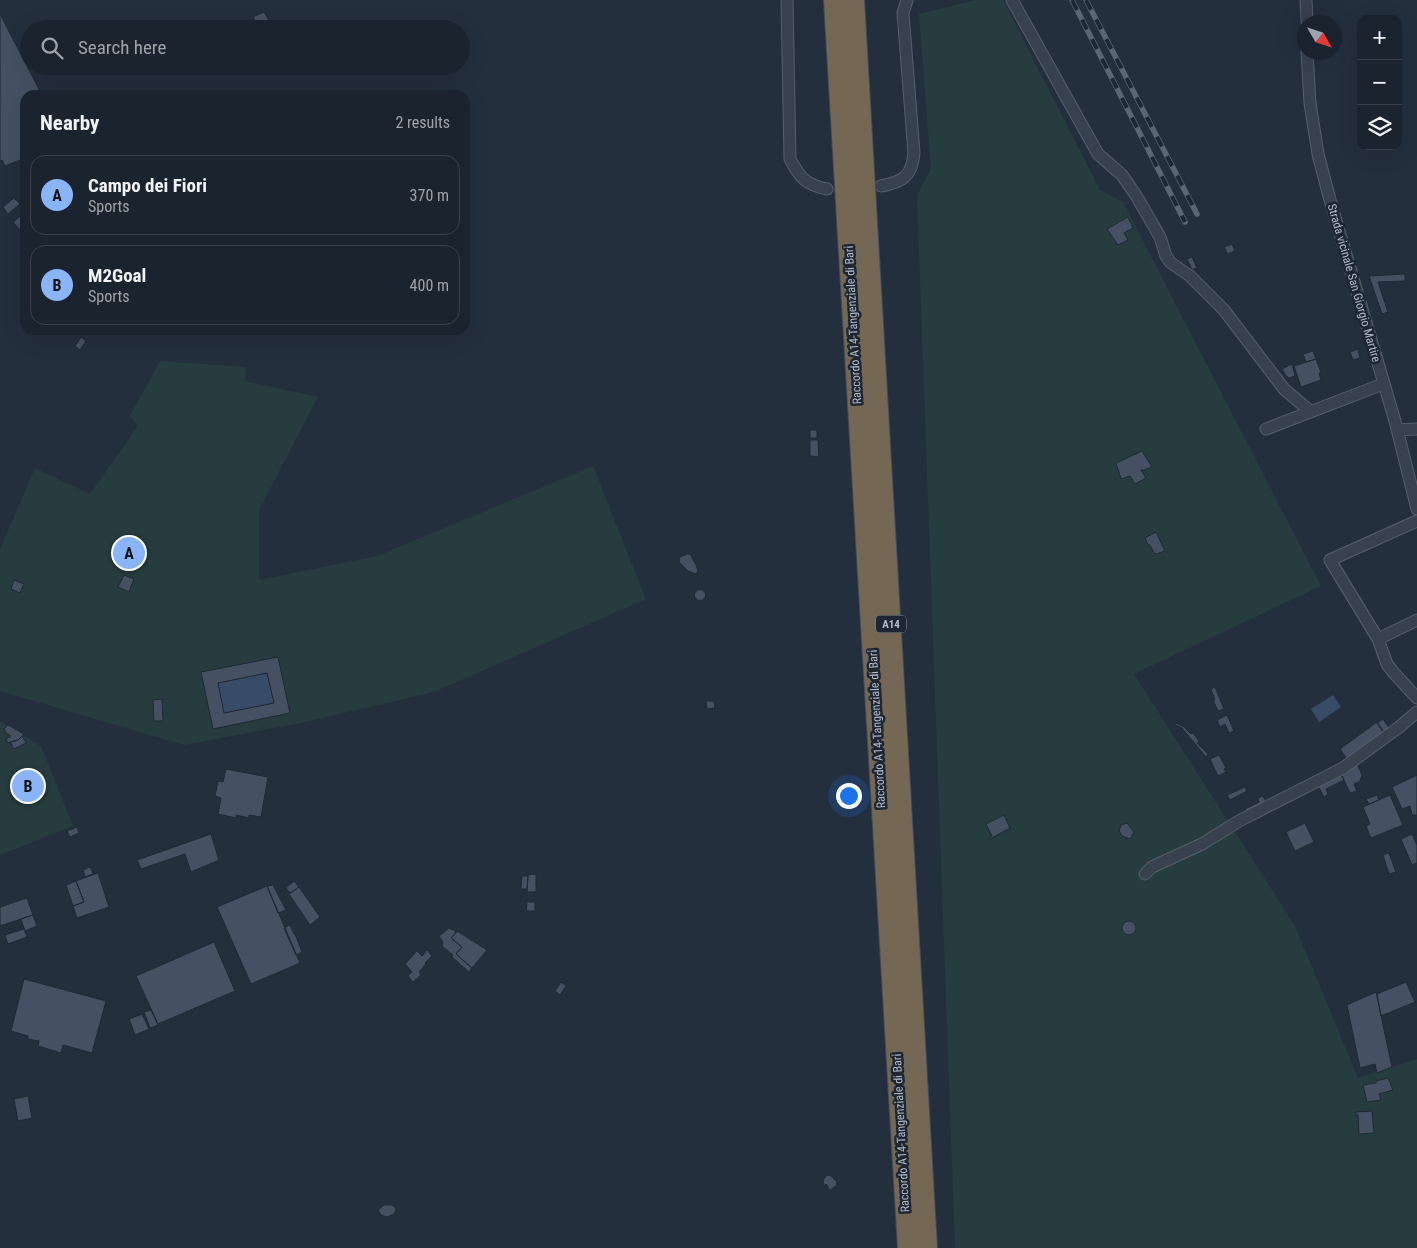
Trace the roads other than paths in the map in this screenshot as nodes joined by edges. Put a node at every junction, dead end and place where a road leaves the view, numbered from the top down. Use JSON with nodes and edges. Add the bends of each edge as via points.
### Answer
{"nodes":[{"id":1,"x":787,"y":0,"type":"edge"},
{"id":2,"x":834,"y":0,"type":"edge"},
{"id":3,"x":854,"y":0,"type":"edge"},
{"id":4,"x":907,"y":0,"type":"edge"},
{"id":5,"x":1012,"y":0,"type":"edge"},
{"id":6,"x":1306,"y":0,"type":"edge"},
{"id":7,"x":1307,"y":15,"type":"edge"},
{"id":8,"x":1307,"y":60,"type":"edge"},
{"id":9,"x":881,"y":186,"type":"dead end"},
{"id":10,"x":827,"y":189,"type":"dead end"},
{"id":11,"x":1383,"y":384,"type":"junction"},
{"id":12,"x":1311,"y":412,"type":"junction"},
{"id":13,"x":1266,"y":429,"type":"dead end"},
{"id":14,"x":1417,"y":429,"type":"edge"},
{"id":15,"x":1397,"y":430,"type":"junction"},
{"id":16,"x":1417,"y":510,"type":"edge"},
{"id":17,"x":1417,"y":521,"type":"edge"},
{"id":18,"x":1417,"y":620,"type":"edge"},
{"id":19,"x":1378,"y":639,"type":"junction"},
{"id":20,"x":1417,"y":698,"type":"edge"},
{"id":21,"x":1417,"y":712,"type":"edge"},
{"id":22,"x":1145,"y":874,"type":"dead end"},
{"id":23,"x":908,"y":1248,"type":"edge"},
{"id":24,"x":927,"y":1248,"type":"edge"}],
"edges":[{"from":1,"to":10,"type":"street","via":[[790,159],[807,183]]},
{"from":2,"to":23,"type":"highway","name":"Raccordo A14-Tangenziale di Bari","number":"A14"},
{"from":3,"to":24,"type":"highway","name":"Raccordo A14-Tangenziale di Bari","number":"A14"},
{"from":4,"to":9,"type":"street","via":[[903,13],[913,161],[903,180]]},
{"from":5,"to":12,"type":"street","via":[[1098,154],[1122,175],[1137,197],[1171,263],[1190,276],[1224,310],[1284,389]]},
{"from":6,"to":7,"type":"street"},
{"from":8,"to":11,"type":"street","name":"Strada vicinale San Giorgio Martire","via":[[1310,103],[1321,163]]},
{"from":11,"to":12,"type":"street"},
{"from":11,"to":15,"type":"street","name":"Strada vicinale San Giorgio Martire"},
{"from":12,"to":13,"type":"street"},
{"from":14,"to":15,"type":"street"},
{"from":15,"to":16,"type":"street","name":"Strada vicinale San Giorgio Martire"},
{"from":17,"to":19,"type":"street","via":[[1330,560]]},
{"from":18,"to":19,"type":"street"},
{"from":19,"to":20,"type":"street","via":[[1387,664]]},
{"from":21,"to":22,"type":"street","via":[[1343,768],[1239,821],[1202,844],[1152,867]]}]}
